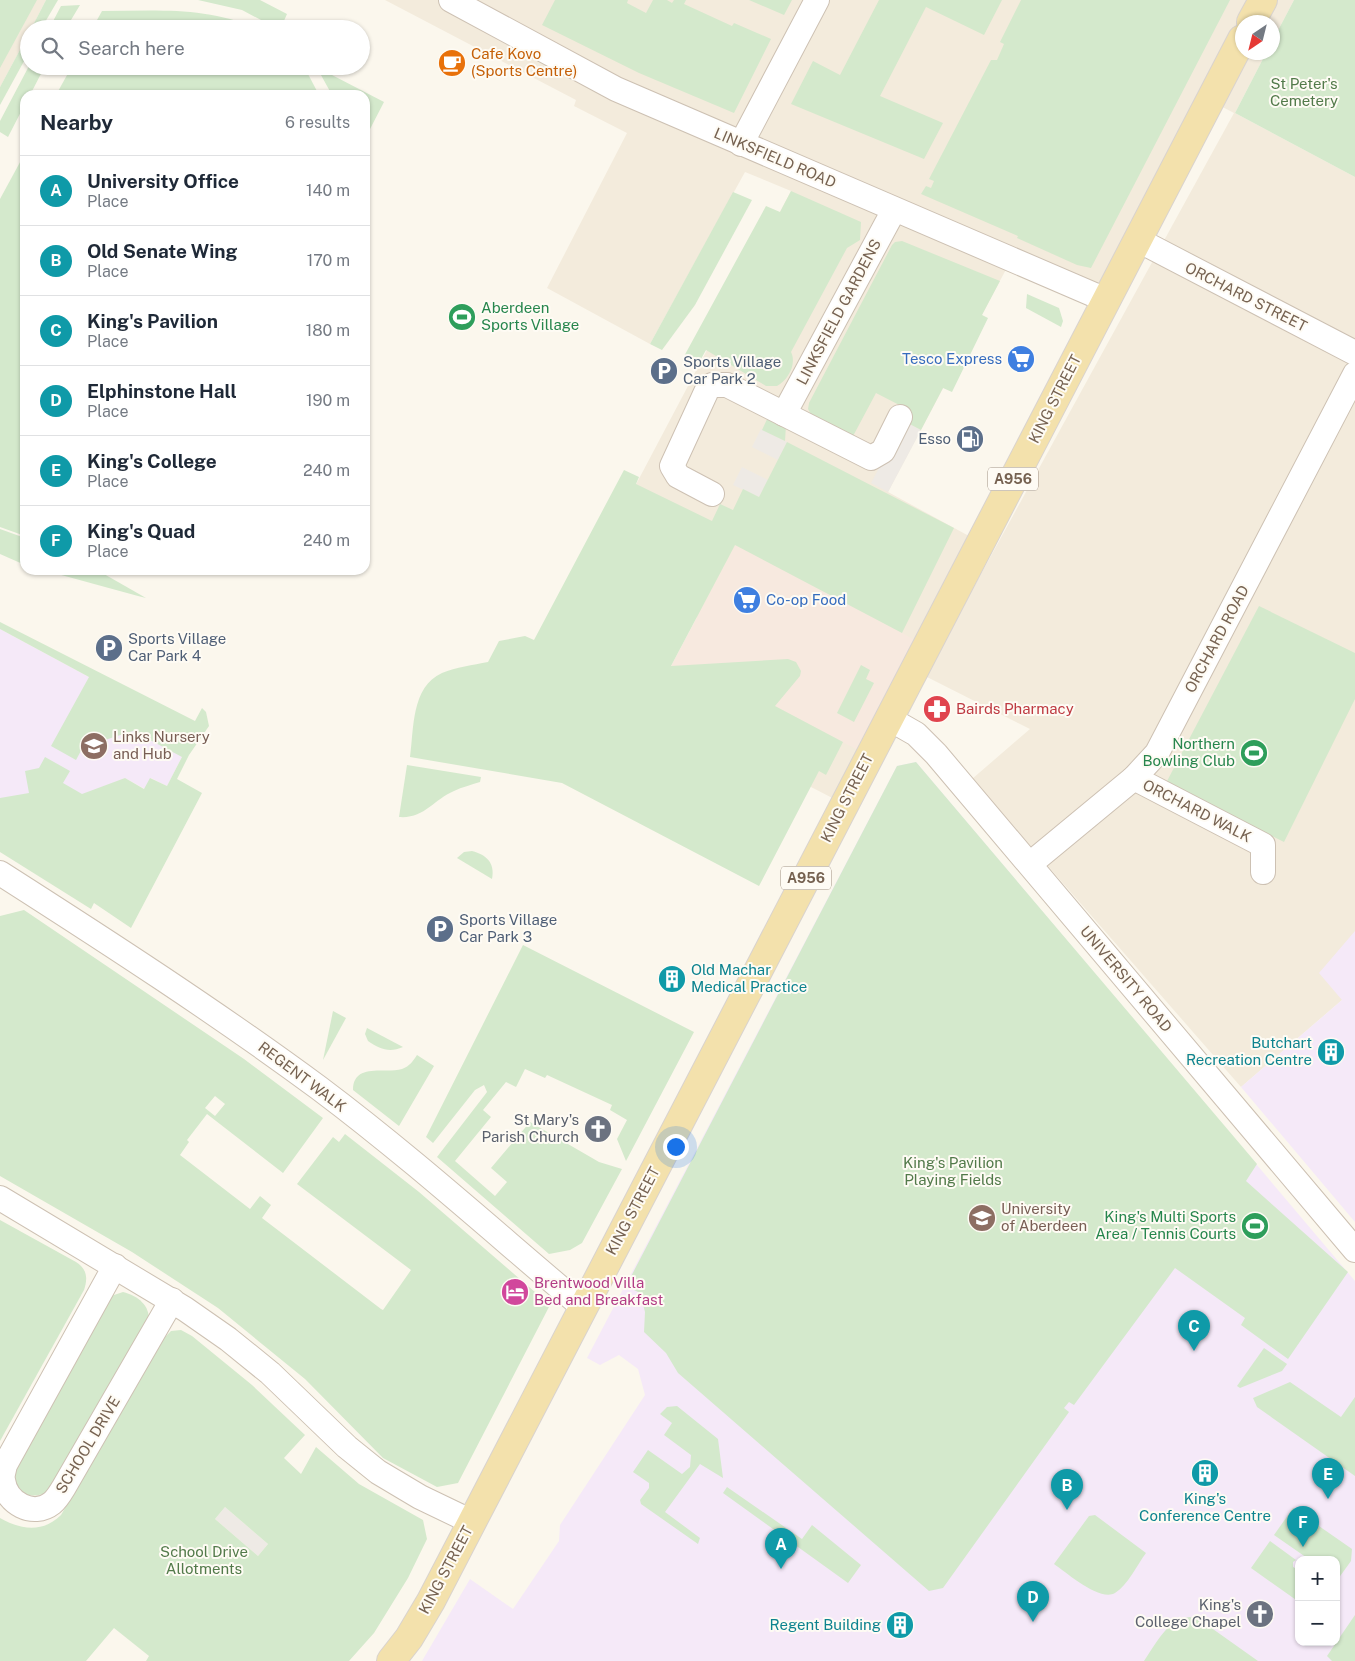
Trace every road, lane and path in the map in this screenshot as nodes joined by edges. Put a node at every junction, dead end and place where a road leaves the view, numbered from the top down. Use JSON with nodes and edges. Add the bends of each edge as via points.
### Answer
{"nodes":[{"id":1,"x":451,"y":0,"type":"edge"},
{"id":2,"x":817,"y":0,"type":"edge"},
{"id":3,"x":1263,"y":0,"type":"edge"},
{"id":4,"x":1255,"y":15,"type":"edge"},
{"id":5,"x":1235,"y":53,"type":"edge"},
{"id":6,"x":741,"y":144,"type":"junction"},
{"id":7,"x":894,"y":210,"type":"junction"},
{"id":8,"x":1138,"y":240,"type":"junction"},
{"id":9,"x":1106,"y":300,"type":"junction"},
{"id":10,"x":1355,"y":353,"type":"edge"},
{"id":11,"x":1355,"y":374,"type":"edge"},
{"id":12,"x":784,"y":414,"type":"junction"},
{"id":13,"x":900,"y":417,"type":"dead end"},
{"id":14,"x":712,"y":494,"type":"dead end"},
{"id":15,"x":888,"y":718,"type":"junction"},
{"id":16,"x":1134,"y":778,"type":"junction"},
{"id":17,"x":1030,"y":864,"type":"junction"},
{"id":18,"x":1263,"y":872,"type":"dead end"},
{"id":19,"x":0,"y":873,"type":"edge"},
{"id":20,"x":0,"y":1198,"type":"edge"},
{"id":21,"x":1355,"y":1250,"type":"edge"},
{"id":22,"x":115,"y":1266,"type":"junction"},
{"id":23,"x":172,"y":1300,"type":"junction"},
{"id":24,"x":584,"y":1308,"type":"junction"},
{"id":25,"x":472,"y":1522,"type":"junction"},
{"id":26,"x":391,"y":1661,"type":"edge"}],
"edges":[{"from":1,"to":6,"type":"street","name":"LINKSFIELD ROAD","via":[[616,89]]},
{"from":2,"to":6,"type":"street"},
{"from":3,"to":4,"type":"main road"},
{"from":5,"to":8,"type":"main road","name":"KING STREET","number":"A956"},
{"from":6,"to":7,"type":"street","name":"LINKSFIELD ROAD"},
{"from":7,"to":9,"type":"street","name":"LINKSFIELD ROAD"},
{"from":7,"to":12,"type":"street","name":"LINKSFIELD GARDENS"},
{"from":8,"to":9,"type":"main road","name":"KING STREET","number":"A956"},
{"from":8,"to":10,"type":"street","name":"ORCHARD STREET"},
{"from":9,"to":15,"type":"main road","name":"KING STREET","number":"A956"},
{"from":11,"to":16,"type":"street","name":"ORCHARD ROAD","via":[[1156,753]]},
{"from":12,"to":13,"type":"street","via":[[871,458],[883,451]]},
{"from":12,"to":14,"type":"street","via":[[727,385],[712,385],[707,390],[672,466],[678,476]]},
{"from":15,"to":17,"type":"street","name":"UNIVERSITY ROAD","via":[[925,742]]},
{"from":15,"to":24,"type":"main road","name":"KING STREET","number":"A956"},
{"from":16,"to":17,"type":"street","name":"ORCHARD ROAD"},
{"from":16,"to":18,"type":"street","name":"ORCHARD WALK","via":[[1263,845]]},
{"from":17,"to":21,"type":"street","name":"UNIVERSITY ROAD"},
{"from":19,"to":24,"type":"street","name":"REGENT WALK","via":[[213,1013],[318,1088],[450,1193]]},
{"from":20,"to":22,"type":"street"},
{"from":22,"to":23,"type":"street"},
{"from":22,"to":23,"type":"street","name":"SCHOOL DRIVE","via":[[5,1465],[2,1479],[7,1494],[19,1506],[36,1510],[52,1503],[64,1488]]},
{"from":23,"to":25,"type":"street","via":[[270,1373],[347,1447],[378,1472]]},
{"from":24,"to":25,"type":"main road","name":"KING STREET","number":"A956"},
{"from":25,"to":26,"type":"main road","name":"KING STREET","number":"A956","via":[[417,1625]]}]}
